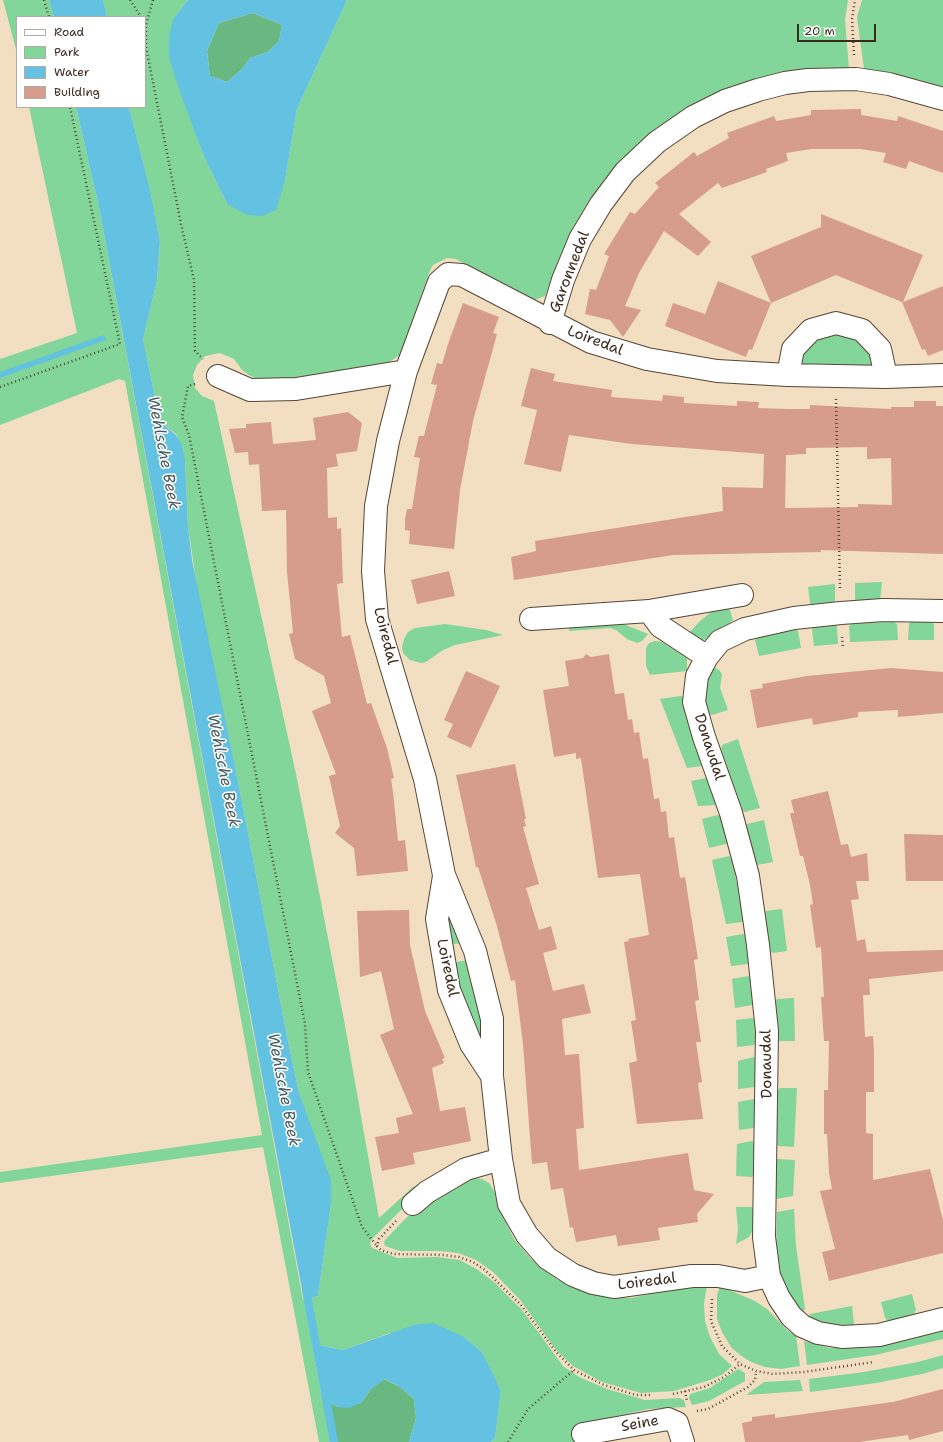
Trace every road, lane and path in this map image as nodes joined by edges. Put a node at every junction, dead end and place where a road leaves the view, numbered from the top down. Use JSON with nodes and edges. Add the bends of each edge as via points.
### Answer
{"nodes":[{"id":1,"x":44,"y":0,"type":"edge"},
{"id":2,"x":130,"y":0,"type":"edge"},
{"id":3,"x":153,"y":0,"type":"edge"},
{"id":4,"x":855,"y":0,"type":"edge"},
{"id":5,"x":49,"y":16,"type":"edge"},
{"id":6,"x":140,"y":16,"type":"edge"},
{"id":7,"x":146,"y":24,"type":"edge"},
{"id":8,"x":856,"y":79,"type":"junction"},
{"id":9,"x":943,"y":99,"type":"edge"},
{"id":10,"x":70,"y":108,"type":"edge"},
{"id":11,"x":550,"y":323,"type":"junction"},
{"id":12,"x":406,"y":371,"type":"junction"},
{"id":13,"x":943,"y":375,"type":"edge"},
{"id":14,"x":218,"y":376,"type":"junction"},
{"id":15,"x":788,"y":376,"type":"junction"},
{"id":16,"x":836,"y":377,"type":"junction"},
{"id":17,"x":886,"y":377,"type":"junction"},
{"id":18,"x":0,"y":387,"type":"edge"},
{"id":19,"x":840,"y":577,"type":"dead end"},
{"id":20,"x":742,"y":595,"type":"dead end"},
{"id":21,"x":649,"y":611,"type":"junction"},
{"id":22,"x":943,"y":611,"type":"edge"},
{"id":23,"x":531,"y":619,"type":"dead end"},
{"id":24,"x":707,"y":657,"type":"junction"},
{"id":25,"x":444,"y":875,"type":"junction"},
{"id":26,"x":492,"y":1076,"type":"junction"},
{"id":27,"x":500,"y":1159,"type":"junction"},
{"id":28,"x":413,"y":1204,"type":"joint"},
{"id":29,"x":377,"y":1246,"type":"junction"},
{"id":30,"x":769,"y":1276,"type":"junction"},
{"id":31,"x":943,"y":1319,"type":"edge"},
{"id":32,"x":740,"y":1364,"type":"dead end"},
{"id":33,"x":574,"y":1370,"type":"junction"},
{"id":34,"x":756,"y":1371,"type":"dead end"},
{"id":35,"x":671,"y":1394,"type":"dead end"},
{"id":36,"x":657,"y":1396,"type":"dead end"},
{"id":37,"x":708,"y":1409,"type":"dead end"},
{"id":38,"x":583,"y":1434,"type":"dead end"},
{"id":39,"x":508,"y":1442,"type":"edge"},
{"id":40,"x":683,"y":1442,"type":"edge"}],
"edges":[{"from":1,"to":5,"type":"path"},
{"from":2,"to":6,"type":"path"},
{"from":3,"to":7,"type":"path"},
{"from":4,"to":8,"type":"path","via":[[852,19]]},
{"from":7,"to":14,"type":"path","via":[[146,47],[194,280],[195,351]]},
{"from":8,"to":9,"type":"street","name":"Garonnedal","via":[[889,84]]},
{"from":8,"to":11,"type":"street","name":"Garonnedal","via":[[808,80],[758,90],[694,117],[658,142],[625,172],[597,209],[580,239],[563,280]]},
{"from":10,"to":18,"type":"path","via":[[120,344]]},
{"from":11,"to":12,"type":"street","name":"Loiredal","via":[[462,275],[448,274],[439,282]]},
{"from":11,"to":15,"type":"street","name":"Loiredal","via":[[591,342],[647,359],[717,371]]},
{"from":12,"to":14,"type":"street","via":[[296,389],[250,390]]},
{"from":12,"to":25,"type":"street","name":"Loiredal","via":[[388,441],[376,506],[373,571],[377,619],[425,779]]},
{"from":13,"to":17,"type":"street","name":"Loiredal"},
{"from":14,"to":29,"type":"path","via":[[188,386],[182,417],[191,442],[305,1024],[308,1072],[362,1227]]},
{"from":15,"to":16,"type":"street","name":"Loiredal"},
{"from":15,"to":17,"type":"street","via":[[793,349],[811,330],[836,323],[862,330],[880,349]]},
{"from":16,"to":17,"type":"street","name":"Loiredal"},
{"from":16,"to":19,"type":"path"},
{"from":20,"to":21,"type":"street"},
{"from":21,"to":23,"type":"street"},
{"from":21,"to":24,"type":"street","via":[[660,626]]},
{"from":22,"to":24,"type":"street","name":"Donaudal","via":[[883,610],[794,618],[745,629],[720,641]]},
{"from":24,"to":30,"type":"street","name":"Donaudal","via":[[697,676],[694,702],[731,813],[748,876],[767,1031],[764,1237]]},
{"from":25,"to":26,"type":"street","name":"Loiredal","via":[[475,951],[492,1019]]},
{"from":25,"to":26,"type":"street","name":"Loiredal","via":[[438,919],[449,990],[471,1044]]},
{"from":26,"to":27,"type":"street","name":"Loiredal"},
{"from":27,"to":28,"type":"street","via":[[466,1169],[427,1192]]},
{"from":27,"to":30,"type":"street","name":"Loiredal","via":[[509,1204],[527,1236],[547,1258],[573,1275],[593,1283],[614,1287],[692,1276],[718,1276],[745,1281]]},
{"from":28,"to":29,"type":"path","via":[[379,1239]]},
{"from":29,"to":33,"type":"path","via":[[393,1254],[443,1255],[473,1262],[491,1275],[521,1305],[556,1352]]},
{"from":30,"to":31,"type":"street","name":"Donaudal","via":[[791,1316],[802,1326],[818,1334],[842,1337],[879,1335]]},
{"from":32,"to":35,"type":"path","via":[[724,1377],[704,1387]]},
{"from":33,"to":36,"type":"path","via":[[604,1385],[636,1395]]},
{"from":33,"to":39,"type":"path","via":[[528,1409]]},
{"from":34,"to":37,"type":"path","via":[[755,1380],[748,1387]]},
{"from":38,"to":40,"type":"street","name":"Seine","via":[[668,1419],[677,1423]]}]}
